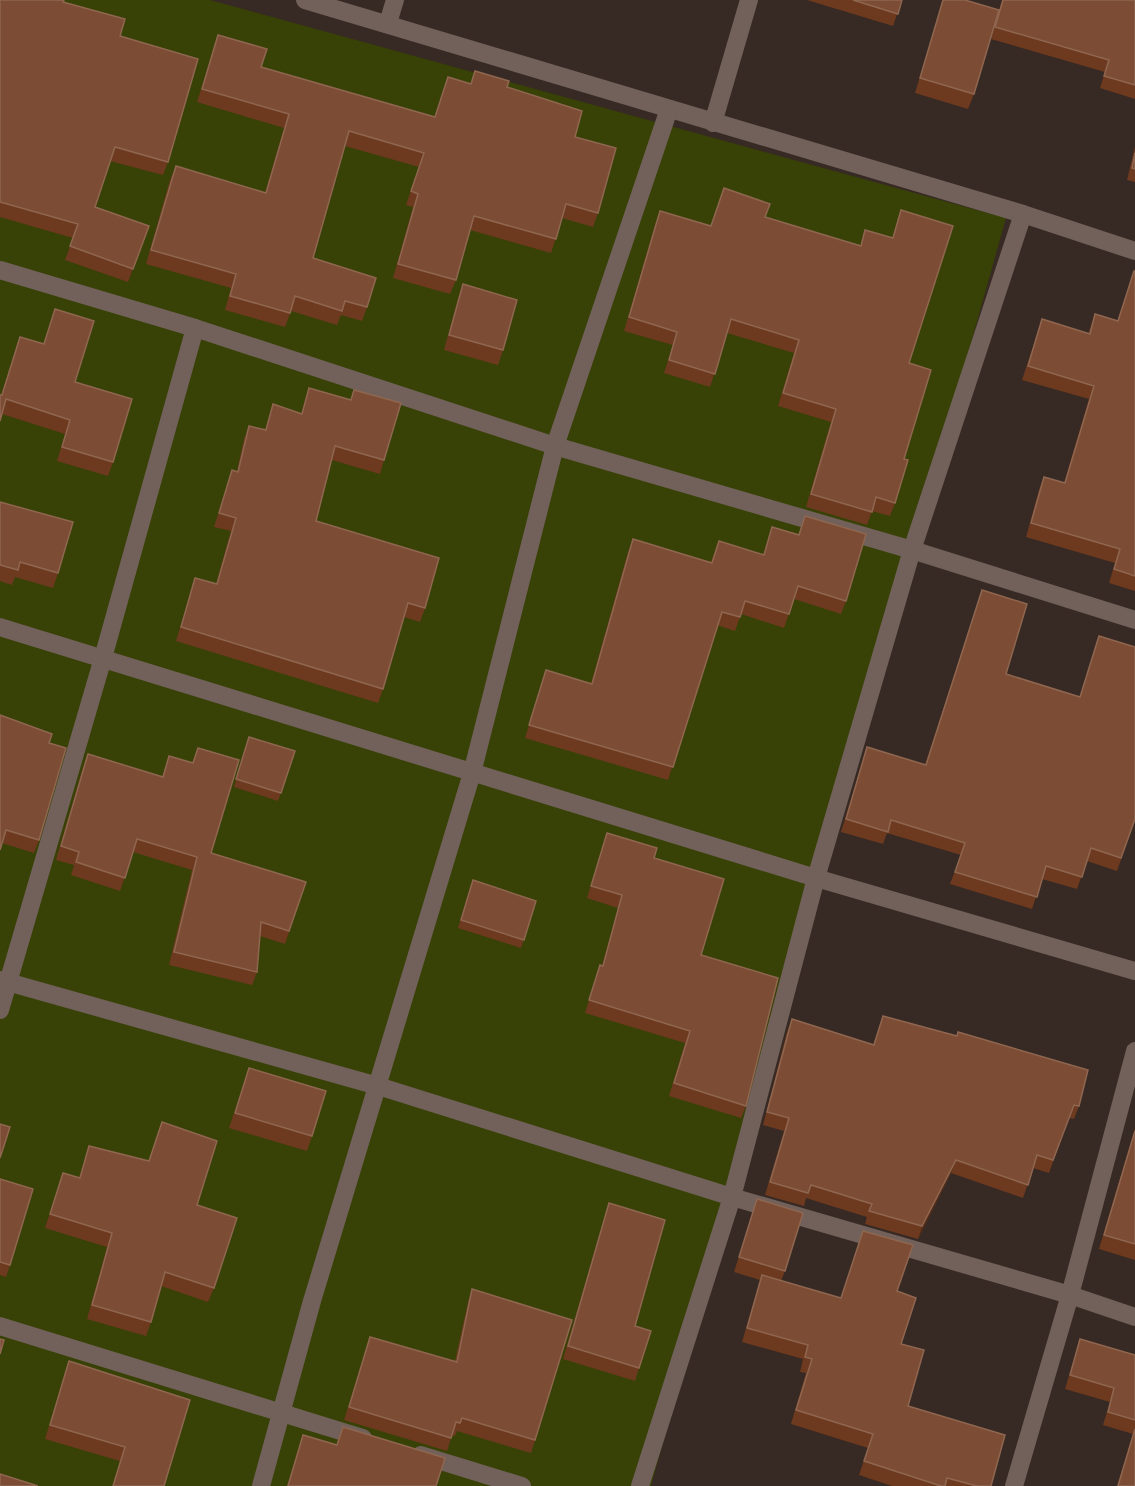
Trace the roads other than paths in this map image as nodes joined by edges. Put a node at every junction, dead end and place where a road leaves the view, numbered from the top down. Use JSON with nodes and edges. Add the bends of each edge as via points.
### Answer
{"nodes":[{"id":1,"x":305,"y":0,"type":"edge"},
{"id":2,"x":395,"y":0,"type":"edge"},
{"id":3,"x":749,"y":0,"type":"edge"},
{"id":4,"x":388,"y":23,"type":"junction"},
{"id":5,"x":669,"y":109,"type":"junction"},
{"id":6,"x":713,"y":123,"type":"junction"},
{"id":7,"x":1023,"y":214,"type":"junction"},
{"id":8,"x":1135,"y":251,"type":"edge"},
{"id":9,"x":0,"y":270,"type":"edge"},
{"id":10,"x":195,"y":328,"type":"junction"},
{"id":11,"x":555,"y":446,"type":"junction"},
{"id":12,"x":912,"y":550,"type":"junction"},
{"id":13,"x":1135,"y":620,"type":"edge"},
{"id":14,"x":0,"y":627,"type":"edge"},
{"id":15,"x":103,"y":658,"type":"junction"},
{"id":16,"x":472,"y":773,"type":"junction"},
{"id":17,"x":816,"y":878,"type":"junction"},
{"id":18,"x":1135,"y":971,"type":"edge"},
{"id":19,"x":4,"y":981,"type":"edge"},
{"id":20,"x":0,"y":1010,"type":"edge"},
{"id":21,"x":1135,"y":1051,"type":"edge"},
{"id":22,"x":378,"y":1086,"type":"junction"},
{"id":23,"x":732,"y":1197,"type":"junction"},
{"id":24,"x":1070,"y":1294,"type":"junction"},
{"id":25,"x":1135,"y":1317,"type":"edge"},
{"id":26,"x":0,"y":1326,"type":"edge"},
{"id":27,"x":280,"y":1412,"type":"junction"},
{"id":28,"x":379,"y":1443,"type":"edge"},
{"id":29,"x":401,"y":1449,"type":"edge"},
{"id":30,"x":261,"y":1486,"type":"edge"},
{"id":31,"x":522,"y":1486,"type":"edge"},
{"id":32,"x":640,"y":1486,"type":"edge"},
{"id":33,"x":1014,"y":1486,"type":"edge"}],
"edges":[{"from":1,"to":4,"type":"street"},
{"from":2,"to":4,"type":"street"},
{"from":3,"to":6,"type":"street"},
{"from":4,"to":5,"type":"street"},
{"from":5,"to":6,"type":"street"},
{"from":5,"to":11,"type":"street"},
{"from":6,"to":7,"type":"street"},
{"from":7,"to":8,"type":"street"},
{"from":7,"to":12,"type":"street"},
{"from":9,"to":10,"type":"street"},
{"from":10,"to":11,"type":"street"},
{"from":10,"to":15,"type":"street"},
{"from":11,"to":12,"type":"street"},
{"from":11,"to":16,"type":"street"},
{"from":12,"to":13,"type":"street"},
{"from":12,"to":17,"type":"street"},
{"from":14,"to":15,"type":"street"},
{"from":15,"to":16,"type":"street"},
{"from":15,"to":19,"type":"street"},
{"from":16,"to":17,"type":"street"},
{"from":16,"to":22,"type":"street"},
{"from":17,"to":18,"type":"street"},
{"from":17,"to":23,"type":"street"},
{"from":19,"to":20,"type":"street"},
{"from":19,"to":22,"type":"street"},
{"from":21,"to":24,"type":"street"},
{"from":22,"to":23,"type":"street"},
{"from":22,"to":27,"type":"street"},
{"from":23,"to":24,"type":"street"},
{"from":23,"to":32,"type":"street"},
{"from":24,"to":25,"type":"street"},
{"from":24,"to":33,"type":"street"},
{"from":26,"to":27,"type":"street"},
{"from":27,"to":28,"type":"street"},
{"from":27,"to":30,"type":"street"},
{"from":29,"to":31,"type":"street"}]}
